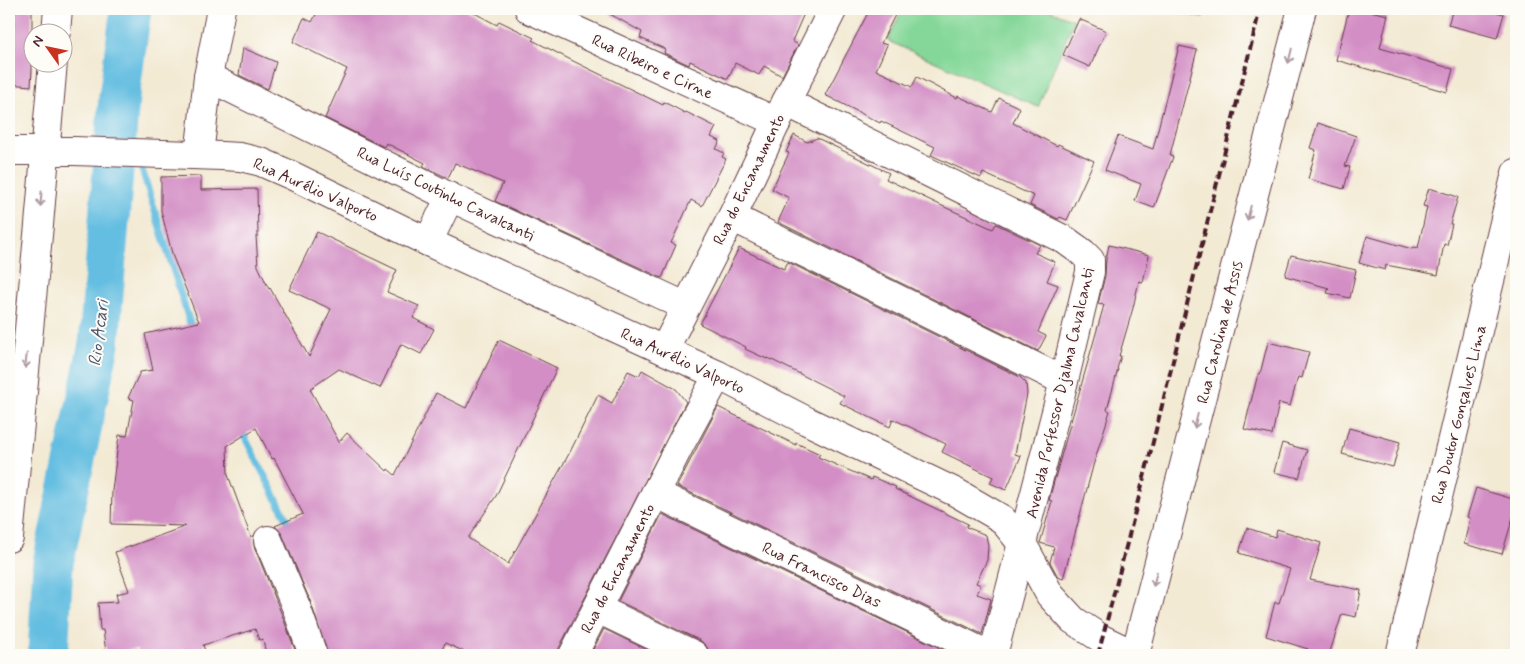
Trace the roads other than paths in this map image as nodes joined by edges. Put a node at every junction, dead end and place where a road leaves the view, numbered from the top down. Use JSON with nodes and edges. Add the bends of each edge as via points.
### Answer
{"nodes":[{"id":1,"x":58,"y":9,"type":"edge"},
{"id":2,"x":221,"y":9,"type":"edge"},
{"id":3,"x":529,"y":9,"type":"edge"},
{"id":4,"x":833,"y":9,"type":"edge"},
{"id":5,"x":1302,"y":9,"type":"edge"},
{"id":6,"x":57,"y":22,"type":"edge"},
{"id":7,"x":52,"y":72,"type":"edge"},
{"id":8,"x":208,"y":78,"type":"junction"},
{"id":9,"x":781,"y":112,"type":"junction"},
{"id":10,"x":45,"y":150,"type":"junction"},
{"id":11,"x":9,"y":151,"type":"edge"},
{"id":12,"x":187,"y":155,"type":"junction"},
{"id":13,"x":1516,"y":173,"type":"edge"},
{"id":14,"x":450,"y":196,"type":"junction"},
{"id":15,"x":732,"y":217,"type":"junction"},
{"id":16,"x":428,"y":242,"type":"junction"},
{"id":17,"x":685,"y":306,"type":"junction"},
{"id":18,"x":664,"y":350,"type":"junction"},
{"id":19,"x":718,"y":375,"type":"junction"},
{"id":20,"x":1064,"y":381,"type":"junction"},
{"id":21,"x":655,"y":493,"type":"junction"},
{"id":22,"x":9,"y":538,"type":"edge"},
{"id":23,"x":268,"y":540,"type":"dead end"},
{"id":24,"x":1023,"y":544,"type":"junction"},
{"id":25,"x":598,"y":609,"type":"junction"},
{"id":26,"x":313,"y":655,"type":"edge"},
{"id":27,"x":573,"y":655,"type":"edge"},
{"id":28,"x":694,"y":655,"type":"edge"},
{"id":29,"x":989,"y":655,"type":"edge"},
{"id":30,"x":993,"y":655,"type":"edge"},
{"id":31,"x":1135,"y":655,"type":"edge"},
{"id":32,"x":1400,"y":655,"type":"edge"}],
"edges":[{"from":1,"to":6,"type":"street"},
{"from":2,"to":8,"type":"street"},
{"from":3,"to":9,"type":"street","name":"Rua Ribeiro e Cirne"},
{"from":4,"to":9,"type":"street","name":"Rua do Encanamento"},
{"from":5,"to":31,"type":"street","name":"Rua Carolina de Assis","one_way":true},
{"from":7,"to":10,"type":"street"},
{"from":8,"to":12,"type":"street"},
{"from":8,"to":14,"type":"street","name":"Rua Luís Coutinho Cavalcanti"},
{"from":9,"to":15,"type":"street","name":"Rua do Encanamento"},
{"from":9,"to":20,"type":"street","name":"Avenida Porfessor Djalma Cavalcanti","via":[[1057,235],[1083,253],[1090,260],[1090,272]]},
{"from":10,"to":11,"type":"street","name":"Rua Aurélio Valporto"},
{"from":10,"to":12,"type":"street","name":"Rua Aurélio Valporto"},
{"from":10,"to":22,"type":"street","one_way":true},
{"from":12,"to":16,"type":"street","name":"Rua Aurélio Valporto","via":[[240,157],[261,162]]},
{"from":13,"to":32,"type":"street","name":"Rua Doutor Gonçalves Lima"},
{"from":14,"to":16,"type":"street"},
{"from":14,"to":17,"type":"street","name":"Rua Luís Coutinho Cavalcanti"},
{"from":15,"to":17,"type":"street","name":"Rua do Encanamento"},
{"from":15,"to":20,"type":"street"},
{"from":16,"to":18,"type":"street","name":"Rua Aurélio Valporto"},
{"from":17,"to":18,"type":"street","name":"Rua do Encanamento"},
{"from":18,"to":19,"type":"street","name":"Rua Aurélio Valporto"},
{"from":19,"to":21,"type":"street","name":"Rua do Encanamento"},
{"from":19,"to":24,"type":"street","name":"Rua Aurélio Valporto","via":[[979,505],[1002,519]]},
{"from":20,"to":24,"type":"street","name":"Avenida Porfessor Djalma Cavalcanti"},
{"from":21,"to":25,"type":"street","name":"Rua do Encanamento"},
{"from":21,"to":29,"type":"street","name":"Rua Francisco Dias"},
{"from":23,"to":26,"type":"street"},
{"from":24,"to":30,"type":"street","name":"Avenida Porfessor Djalma Cavalcanti"},
{"from":24,"to":31,"type":"street","name":"Rua Aurélio Valporto","via":[[1046,589],[1073,620]]},
{"from":25,"to":27,"type":"street","name":"Rua do Encanamento"},
{"from":25,"to":28,"type":"street"}]}
